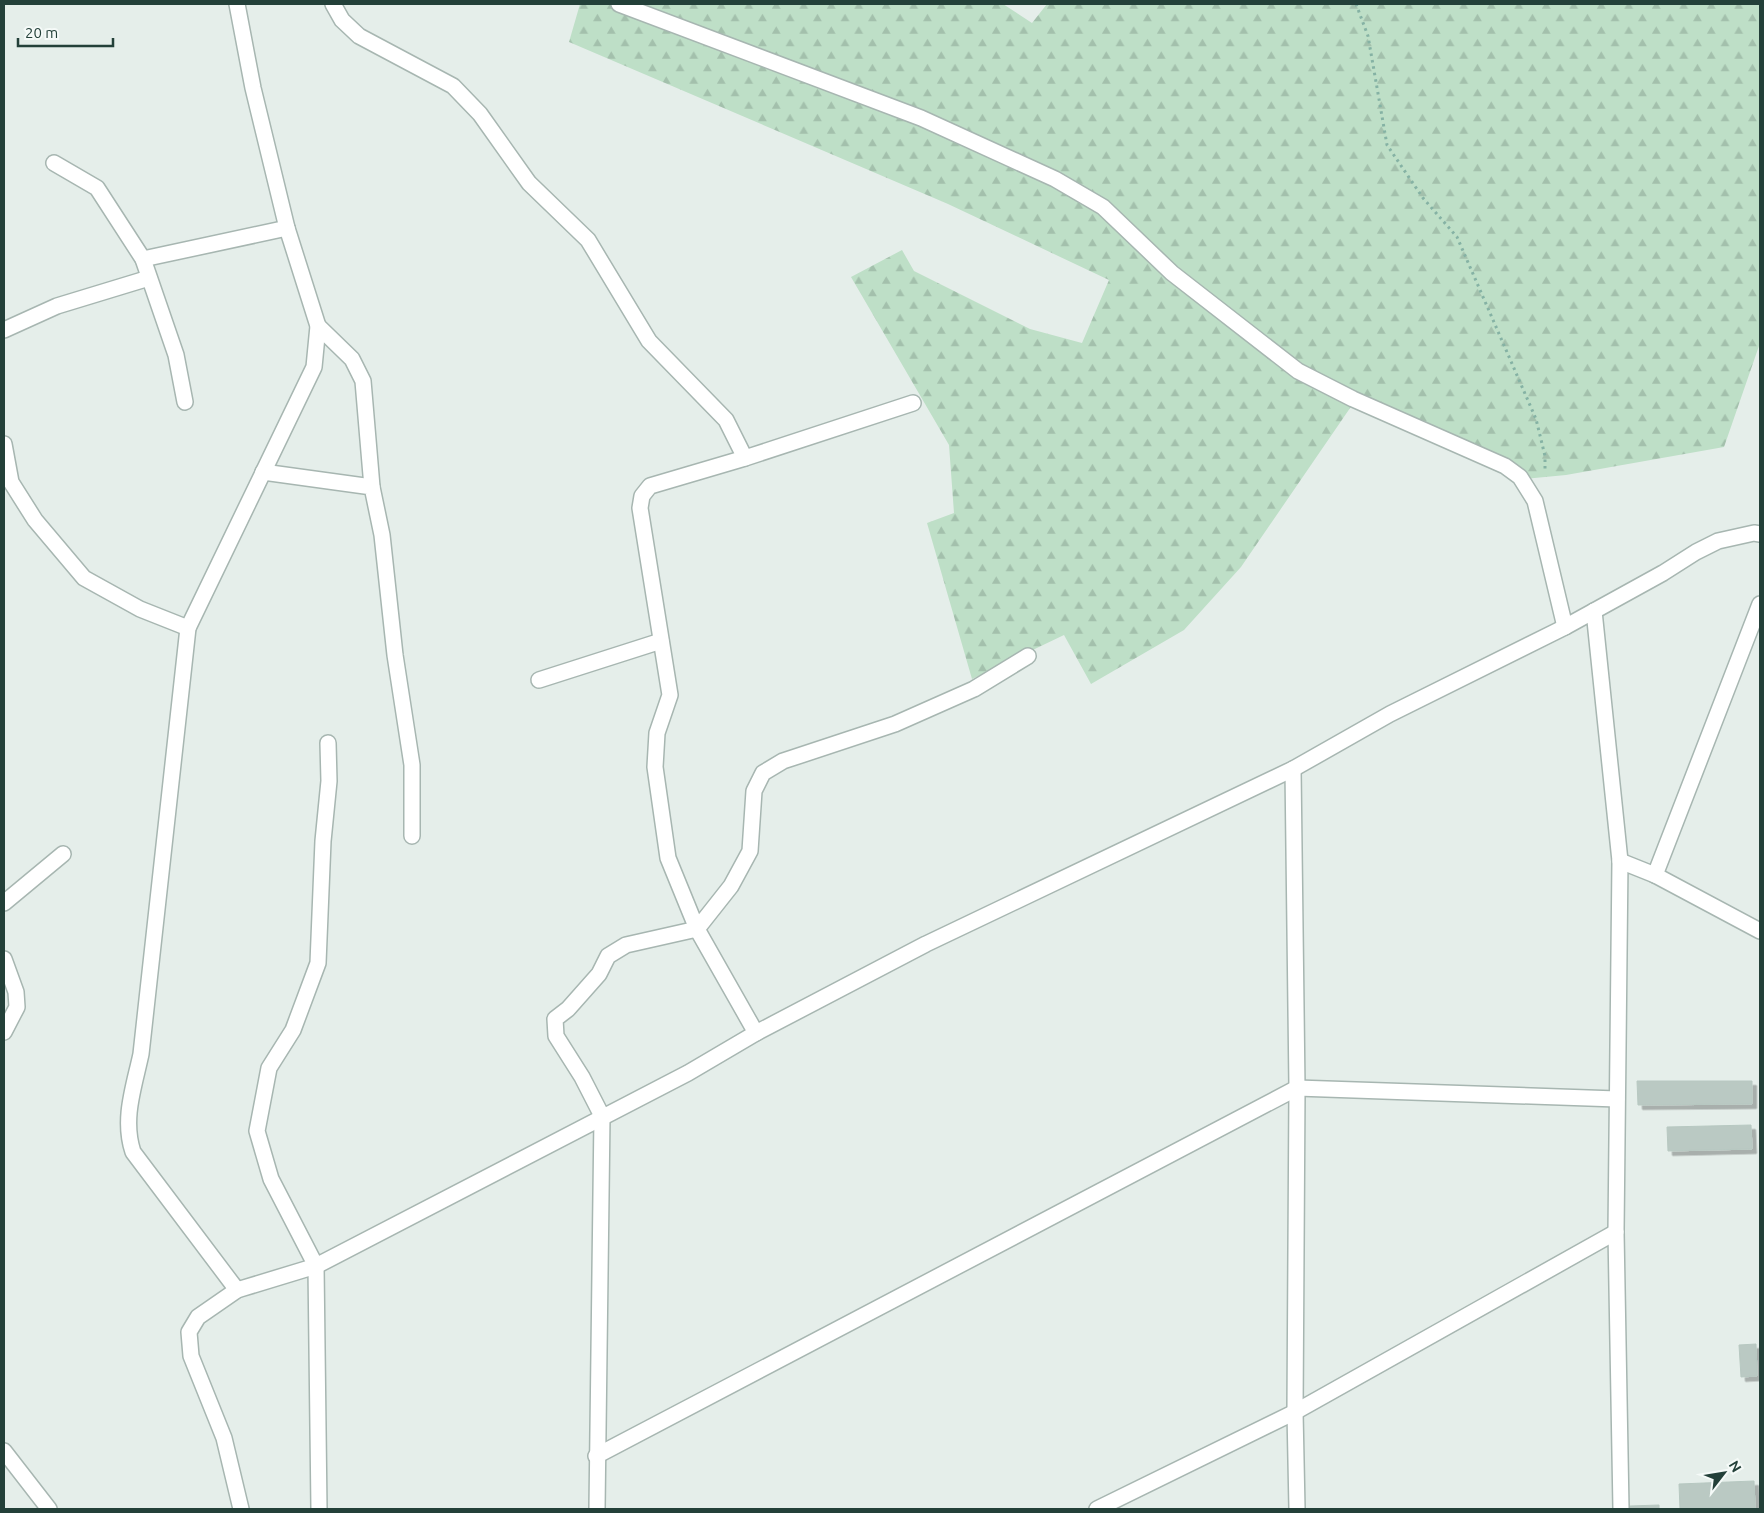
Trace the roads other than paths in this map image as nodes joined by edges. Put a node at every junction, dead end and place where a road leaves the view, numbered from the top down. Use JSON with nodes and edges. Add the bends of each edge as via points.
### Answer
{"nodes":[{"id":1,"x":238,"y":4,"type":"edge"},
{"id":2,"x":332,"y":4,"type":"edge"},
{"id":3,"x":619,"y":4,"type":"edge"},
{"id":4,"x":54,"y":163,"type":"dead end"},
{"id":5,"x":287,"y":228,"type":"junction"},
{"id":6,"x":143,"y":259,"type":"junction"},
{"id":7,"x":150,"y":278,"type":"junction"},
{"id":8,"x":318,"y":326,"type":"junction"},
{"id":9,"x":4,"y":330,"type":"edge"},
{"id":10,"x":185,"y":402,"type":"dead end"},
{"id":11,"x":913,"y":403,"type":"dead end"},
{"id":12,"x":4,"y":445,"type":"edge"},
{"id":13,"x":745,"y":458,"type":"junction"},
{"id":14,"x":263,"y":472,"type":"junction"},
{"id":15,"x":372,"y":487,"type":"junction"},
{"id":16,"x":1760,"y":534,"type":"edge"},
{"id":17,"x":1760,"y":604,"type":"edge"},
{"id":18,"x":1594,"y":611,"type":"junction"},
{"id":19,"x":1565,"y":627,"type":"junction"},
{"id":20,"x":188,"y":628,"type":"junction"},
{"id":21,"x":661,"y":641,"type":"junction"},
{"id":22,"x":1028,"y":656,"type":"dead end"},
{"id":23,"x":539,"y":680,"type":"dead end"},
{"id":24,"x":328,"y":743,"type":"dead end"},
{"id":25,"x":1293,"y":769,"type":"junction"},
{"id":26,"x":412,"y":836,"type":"dead end"},
{"id":27,"x":63,"y":854,"type":"dead end"},
{"id":28,"x":1620,"y":862,"type":"junction"},
{"id":29,"x":1655,"y":875,"type":"junction"},
{"id":30,"x":4,"y":903,"type":"edge"},
{"id":31,"x":697,"y":929,"type":"junction"},
{"id":32,"x":1760,"y":931,"type":"edge"},
{"id":33,"x":4,"y":959,"type":"edge"},
{"id":34,"x":4,"y":1032,"type":"edge"},
{"id":35,"x":756,"y":1033,"type":"junction"},
{"id":36,"x":1298,"y":1088,"type":"junction"},
{"id":37,"x":1617,"y":1099,"type":"junction"},
{"id":38,"x":602,"y":1116,"type":"junction"},
{"id":39,"x":1616,"y":1232,"type":"junction"},
{"id":40,"x":316,"y":1266,"type":"junction"},
{"id":41,"x":237,"y":1290,"type":"junction"},
{"id":42,"x":1295,"y":1412,"type":"junction"},
{"id":43,"x":4,"y":1451,"type":"edge"},
{"id":44,"x":596,"y":1456,"type":"junction"},
{"id":45,"x":49,"y":1509,"type":"edge"},
{"id":46,"x":241,"y":1509,"type":"edge"},
{"id":47,"x":319,"y":1509,"type":"edge"},
{"id":48,"x":597,"y":1509,"type":"edge"},
{"id":49,"x":1097,"y":1509,"type":"edge"},
{"id":50,"x":1297,"y":1509,"type":"edge"},
{"id":51,"x":1621,"y":1509,"type":"edge"}],
"edges":[{"from":1,"to":5,"type":"street","via":[[253,88]]},
{"from":2,"to":13,"type":"street","via":[[342,20],[359,36],[453,86],[480,114],[529,183],[588,240],[649,341],[726,420]]},
{"from":3,"to":19,"type":"street","via":[[921,118],[1054,179],[1103,207],[1172,273],[1298,371],[1353,399],[1505,466],[1520,477],[1535,501]]},
{"from":4,"to":6,"type":"street","via":[[97,188]]},
{"from":5,"to":6,"type":"street"},
{"from":5,"to":8,"type":"street"},
{"from":6,"to":7,"type":"street"},
{"from":7,"to":9,"type":"street","via":[[57,306]]},
{"from":7,"to":10,"type":"street","via":[[176,355]]},
{"from":8,"to":14,"type":"street","via":[[314,367]]},
{"from":8,"to":15,"type":"street","via":[[352,359],[363,381]]},
{"from":11,"to":13,"type":"street"},
{"from":12,"to":20,"type":"street","via":[[11,482],[35,520],[84,578],[140,609]]},
{"from":13,"to":21,"type":"street","via":[[650,486],[642,496],[640,508]]},
{"from":14,"to":15,"type":"street"},
{"from":14,"to":20,"type":"street"},
{"from":15,"to":26,"type":"street","via":[[382,535],[394,655],[412,765]]},
{"from":16,"to":18,"type":"street","via":[[1754,532],[1718,541]]},
{"from":17,"to":29,"type":"street"},
{"from":18,"to":19,"type":"street"},
{"from":18,"to":28,"type":"street"},
{"from":19,"to":25,"type":"street","via":[[1390,714]]},
{"from":20,"to":41,"type":"street","via":[[141,1054],[128,1115],[128,1136],[133,1152]]},
{"from":21,"to":23,"type":"street"},
{"from":21,"to":31,"type":"street","via":[[670,695],[657,733],[655,767],[660,816],[668,858]]},
{"from":22,"to":31,"type":"street","via":[[974,689],[895,724],[783,761],[763,773],[754,791],[750,851],[731,886]]},
{"from":24,"to":40,"type":"street","via":[[329,781],[318,963],[293,1030],[269,1068],[257,1131],[270,1179]]},
{"from":25,"to":35,"type":"street","via":[[926,944]]},
{"from":25,"to":36,"type":"street"},
{"from":27,"to":30,"type":"street"},
{"from":28,"to":29,"type":"street"},
{"from":28,"to":37,"type":"street"},
{"from":29,"to":32,"type":"street"},
{"from":31,"to":35,"type":"street"},
{"from":31,"to":38,"type":"street","via":[[626,945],[608,956],[599,974],[555,1019],[556,1036]]},
{"from":33,"to":34,"type":"street","via":[[16,992],[17,1007]]},
{"from":35,"to":38,"type":"street","via":[[688,1073]]},
{"from":36,"to":37,"type":"street"},
{"from":36,"to":42,"type":"street"},
{"from":36,"to":44,"type":"street"},
{"from":37,"to":39,"type":"street"},
{"from":38,"to":40,"type":"street"},
{"from":38,"to":44,"type":"street"},
{"from":39,"to":42,"type":"street"},
{"from":39,"to":51,"type":"street"},
{"from":40,"to":41,"type":"street"},
{"from":40,"to":47,"type":"street"},
{"from":41,"to":46,"type":"street","via":[[198,1317],[189,1332],[191,1356],[224,1438]]},
{"from":42,"to":49,"type":"street"},
{"from":42,"to":50,"type":"street"},
{"from":43,"to":45,"type":"street"},
{"from":44,"to":48,"type":"street"}]}
